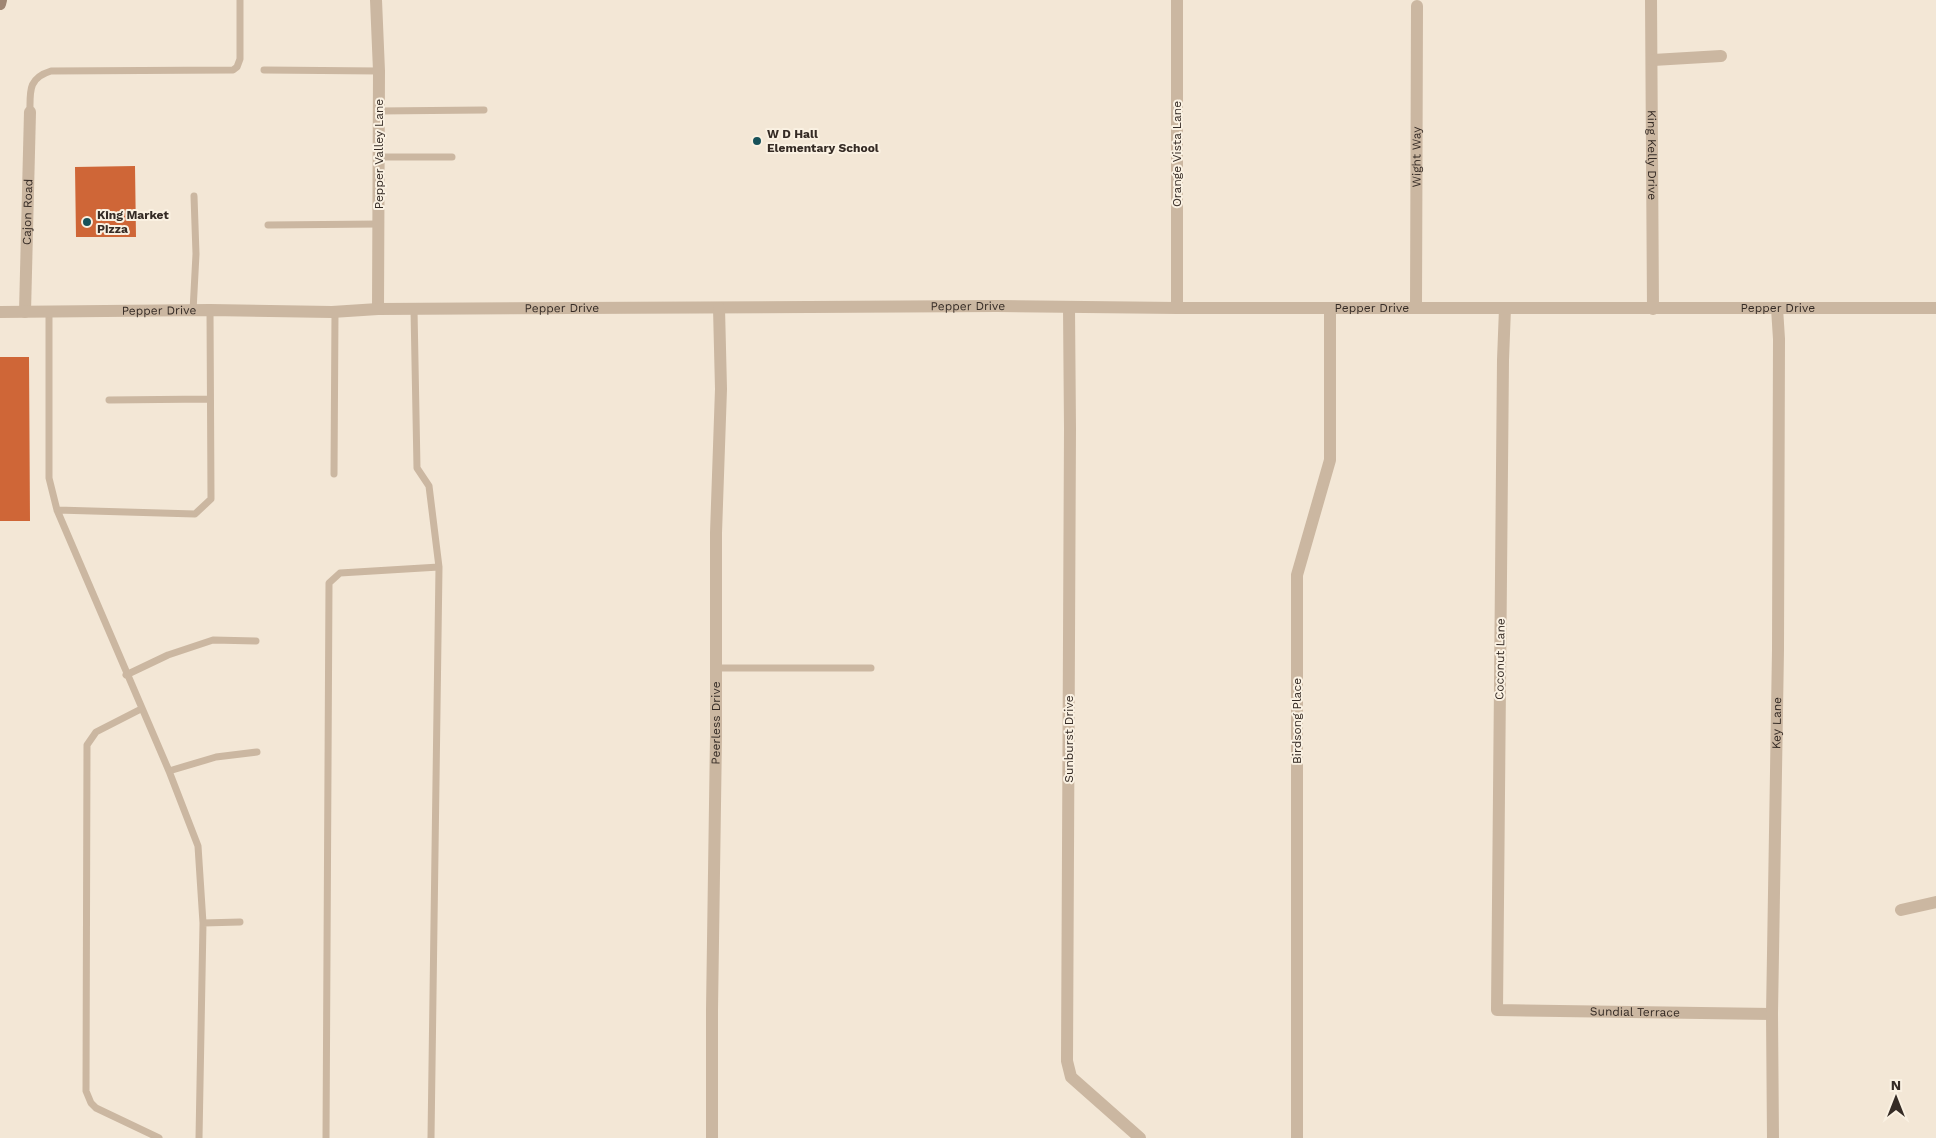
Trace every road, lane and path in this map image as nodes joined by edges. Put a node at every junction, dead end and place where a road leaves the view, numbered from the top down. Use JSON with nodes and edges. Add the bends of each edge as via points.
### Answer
{"nodes":[{"id":1,"x":1,"y":0,"type":"edge"},
{"id":2,"x":240,"y":0,"type":"edge"},
{"id":3,"x":376,"y":0,"type":"edge"},
{"id":4,"x":1177,"y":0,"type":"edge"},
{"id":5,"x":1651,"y":0,"type":"edge"},
{"id":6,"x":0,"y":4,"type":"edge"},
{"id":7,"x":1417,"y":6,"type":"dead end"},
{"id":8,"x":1722,"y":56,"type":"dead end"},
{"id":9,"x":1653,"y":60,"type":"junction"},
{"id":10,"x":264,"y":70,"type":"dead end"},
{"id":11,"x":379,"y":71,"type":"junction"},
{"id":12,"x":484,"y":110,"type":"dead end"},
{"id":13,"x":379,"y":111,"type":"junction"},
{"id":14,"x":30,"y":112,"type":"joint"},
{"id":15,"x":379,"y":157,"type":"junction"},
{"id":16,"x":452,"y":157,"type":"dead end"},
{"id":17,"x":194,"y":196,"type":"dead end"},
{"id":18,"x":379,"y":224,"type":"junction"},
{"id":19,"x":268,"y":225,"type":"dead end"},
{"id":20,"x":719,"y":308,"type":"junction"},
{"id":21,"x":1069,"y":308,"type":"junction"},
{"id":22,"x":1177,"y":308,"type":"junction"},
{"id":23,"x":1330,"y":308,"type":"junction"},
{"id":24,"x":1416,"y":308,"type":"junction"},
{"id":25,"x":1505,"y":308,"type":"junction"},
{"id":26,"x":1778,"y":308,"type":"junction"},
{"id":27,"x":1936,"y":308,"type":"edge"},
{"id":28,"x":378,"y":309,"type":"junction"},
{"id":29,"x":1653,"y":309,"type":"junction"},
{"id":30,"x":210,"y":310,"type":"junction"},
{"id":31,"x":414,"y":310,"type":"junction"},
{"id":32,"x":193,"y":311,"type":"junction"},
{"id":33,"x":0,"y":312,"type":"edge"},
{"id":34,"x":25,"y":312,"type":"junction"},
{"id":35,"x":49,"y":312,"type":"junction"},
{"id":36,"x":335,"y":312,"type":"junction"},
{"id":37,"x":210,"y":399,"type":"junction"},
{"id":38,"x":109,"y":400,"type":"dead end"},
{"id":39,"x":334,"y":474,"type":"dead end"},
{"id":40,"x":57,"y":510,"type":"junction"},
{"id":41,"x":439,"y":567,"type":"junction"},
{"id":42,"x":256,"y":641,"type":"dead end"},
{"id":43,"x":716,"y":668,"type":"junction"},
{"id":44,"x":871,"y":668,"type":"dead end"},
{"id":45,"x":126,"y":675,"type":"junction"},
{"id":46,"x":141,"y":709,"type":"junction"},
{"id":47,"x":257,"y":752,"type":"dead end"},
{"id":48,"x":168,"y":771,"type":"junction"},
{"id":49,"x":1936,"y":902,"type":"edge"},
{"id":50,"x":1901,"y":910,"type":"dead end"},
{"id":51,"x":240,"y":922,"type":"dead end"},
{"id":52,"x":203,"y":923,"type":"junction"},
{"id":53,"x":1497,"y":1010,"type":"joint"},
{"id":54,"x":1772,"y":1014,"type":"junction"},
{"id":55,"x":159,"y":1138,"type":"edge"},
{"id":56,"x":199,"y":1138,"type":"edge"},
{"id":57,"x":326,"y":1138,"type":"edge"},
{"id":58,"x":431,"y":1138,"type":"edge"},
{"id":59,"x":712,"y":1138,"type":"edge"},
{"id":60,"x":1140,"y":1138,"type":"edge"},
{"id":61,"x":1297,"y":1138,"type":"edge"},
{"id":62,"x":1773,"y":1138,"type":"edge"}],
"edges":[{"from":1,"to":6,"type":"main road"},
{"from":2,"to":14,"type":"lane","via":[[240,59],[233,70],[51,71],[33,82]]},
{"from":3,"to":11,"type":"street","name":"Pepper Valley Lane"},
{"from":4,"to":22,"type":"street","name":"Orange Vista Lane"},
{"from":5,"to":9,"type":"street","name":"King Kelly Drive"},
{"from":7,"to":24,"type":"street","name":"Wight Way"},
{"from":8,"to":9,"type":"street"},
{"from":9,"to":29,"type":"street","name":"King Kelly Drive"},
{"from":10,"to":11,"type":"lane"},
{"from":11,"to":13,"type":"street","name":"Pepper Valley Lane"},
{"from":12,"to":13,"type":"lane"},
{"from":13,"to":15,"type":"street","name":"Pepper Valley Lane"},
{"from":14,"to":34,"type":"street","name":"Cajon Road"},
{"from":15,"to":16,"type":"lane"},
{"from":15,"to":18,"type":"street","name":"Pepper Valley Lane"},
{"from":17,"to":32,"type":"lane","via":[[196,254]]},
{"from":18,"to":19,"type":"lane"},
{"from":18,"to":28,"type":"street","name":"Pepper Valley Lane"},
{"from":20,"to":21,"type":"street","name":"Pepper Drive"},
{"from":20,"to":31,"type":"street","name":"Pepper Drive"},
{"from":20,"to":43,"type":"street","name":"Peerless Drive","via":[[721,389]]},
{"from":21,"to":22,"type":"street","name":"Pepper Drive"},
{"from":21,"to":60,"type":"street","name":"Sunburst Drive","via":[[1067,1061],[1072,1077]]},
{"from":22,"to":23,"type":"street","name":"Pepper Drive"},
{"from":23,"to":24,"type":"street","name":"Pepper Drive"},
{"from":23,"to":61,"type":"street","name":"Birdsong Place","via":[[1330,460],[1297,575]]},
{"from":24,"to":25,"type":"street","name":"Pepper Drive"},
{"from":25,"to":29,"type":"street","name":"Pepper Drive"},
{"from":25,"to":53,"type":"street","name":"Coconut Lane"},
{"from":26,"to":27,"type":"street","name":"Pepper Drive"},
{"from":26,"to":29,"type":"street","name":"Pepper Drive"},
{"from":26,"to":54,"type":"street","name":"Key Lane","via":[[1778,650]]},
{"from":28,"to":31,"type":"street","name":"Pepper Drive"},
{"from":28,"to":36,"type":"street","name":"Pepper Drive"},
{"from":30,"to":32,"type":"street","name":"Pepper Drive"},
{"from":30,"to":36,"type":"street","name":"Pepper Drive"},
{"from":30,"to":37,"type":"lane"},
{"from":31,"to":41,"type":"lane","via":[[417,468],[429,486]]},
{"from":32,"to":35,"type":"street","name":"Pepper Drive"},
{"from":33,"to":34,"type":"street","name":"Pepper Drive"},
{"from":34,"to":35,"type":"street","name":"Pepper Drive"},
{"from":35,"to":40,"type":"lane","via":[[49,478]]},
{"from":36,"to":39,"type":"lane"},
{"from":37,"to":38,"type":"lane"},
{"from":37,"to":40,"type":"lane","via":[[211,498],[195,514]]},
{"from":40,"to":45,"type":"lane"},
{"from":41,"to":57,"type":"lane","via":[[340,573],[329,583]]},
{"from":41,"to":58,"type":"lane"},
{"from":42,"to":45,"type":"lane","via":[[212,640],[168,655]]},
{"from":43,"to":44,"type":"lane"},
{"from":43,"to":59,"type":"street","name":"Peerless Drive"},
{"from":45,"to":46,"type":"lane"},
{"from":46,"to":48,"type":"lane"},
{"from":46,"to":55,"type":"lane","via":[[96,732],[87,745],[86,1091],[96,1108]]},
{"from":47,"to":48,"type":"lane","via":[[216,757]]},
{"from":48,"to":52,"type":"lane","via":[[198,846]]},
{"from":49,"to":50,"type":"street"},
{"from":51,"to":52,"type":"lane"},
{"from":52,"to":56,"type":"lane"},
{"from":53,"to":54,"type":"street","name":"Sundial Terrace"},
{"from":54,"to":62,"type":"street","name":"Key Lane"}]}
